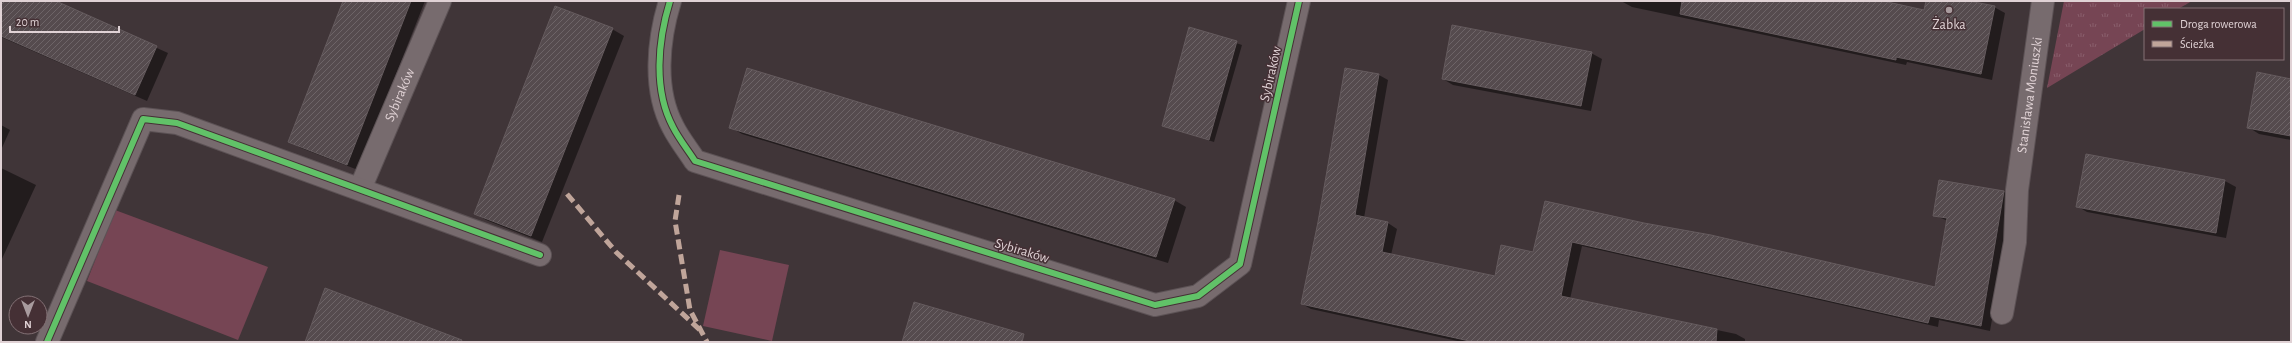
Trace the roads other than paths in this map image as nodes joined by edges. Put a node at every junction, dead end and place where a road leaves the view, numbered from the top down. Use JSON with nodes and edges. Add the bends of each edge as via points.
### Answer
{"nodes":[{"id":1,"x":440,"y":1,"type":"edge"},
{"id":2,"x":1299,"y":1,"type":"edge"},
{"id":3,"x":2043,"y":1,"type":"edge"},
{"id":4,"x":666,"y":2,"type":"edge"},
{"id":5,"x":360,"y":189,"type":"junction"},
{"id":6,"x":540,"y":255,"type":"dead end"},
{"id":7,"x":2002,"y":314,"type":"dead end"},
{"id":8,"x":47,"y":342,"type":"edge"}],
"edges":[{"from":1,"to":5,"type":"street","name":"Sybiraków"},
{"from":2,"to":4,"type":"street","name":"Sybiraków","via":[[1240,264],[1198,296],[1155,305],[695,161],[673,127],[662,100],[660,67]]},
{"from":3,"to":7,"type":"street","name":"Stanisława Moniuszki","via":[[2017,190],[2015,242]]},
{"from":5,"to":6,"type":"street"},
{"from":5,"to":8,"type":"street","via":[[177,123],[143,118]]}]}
